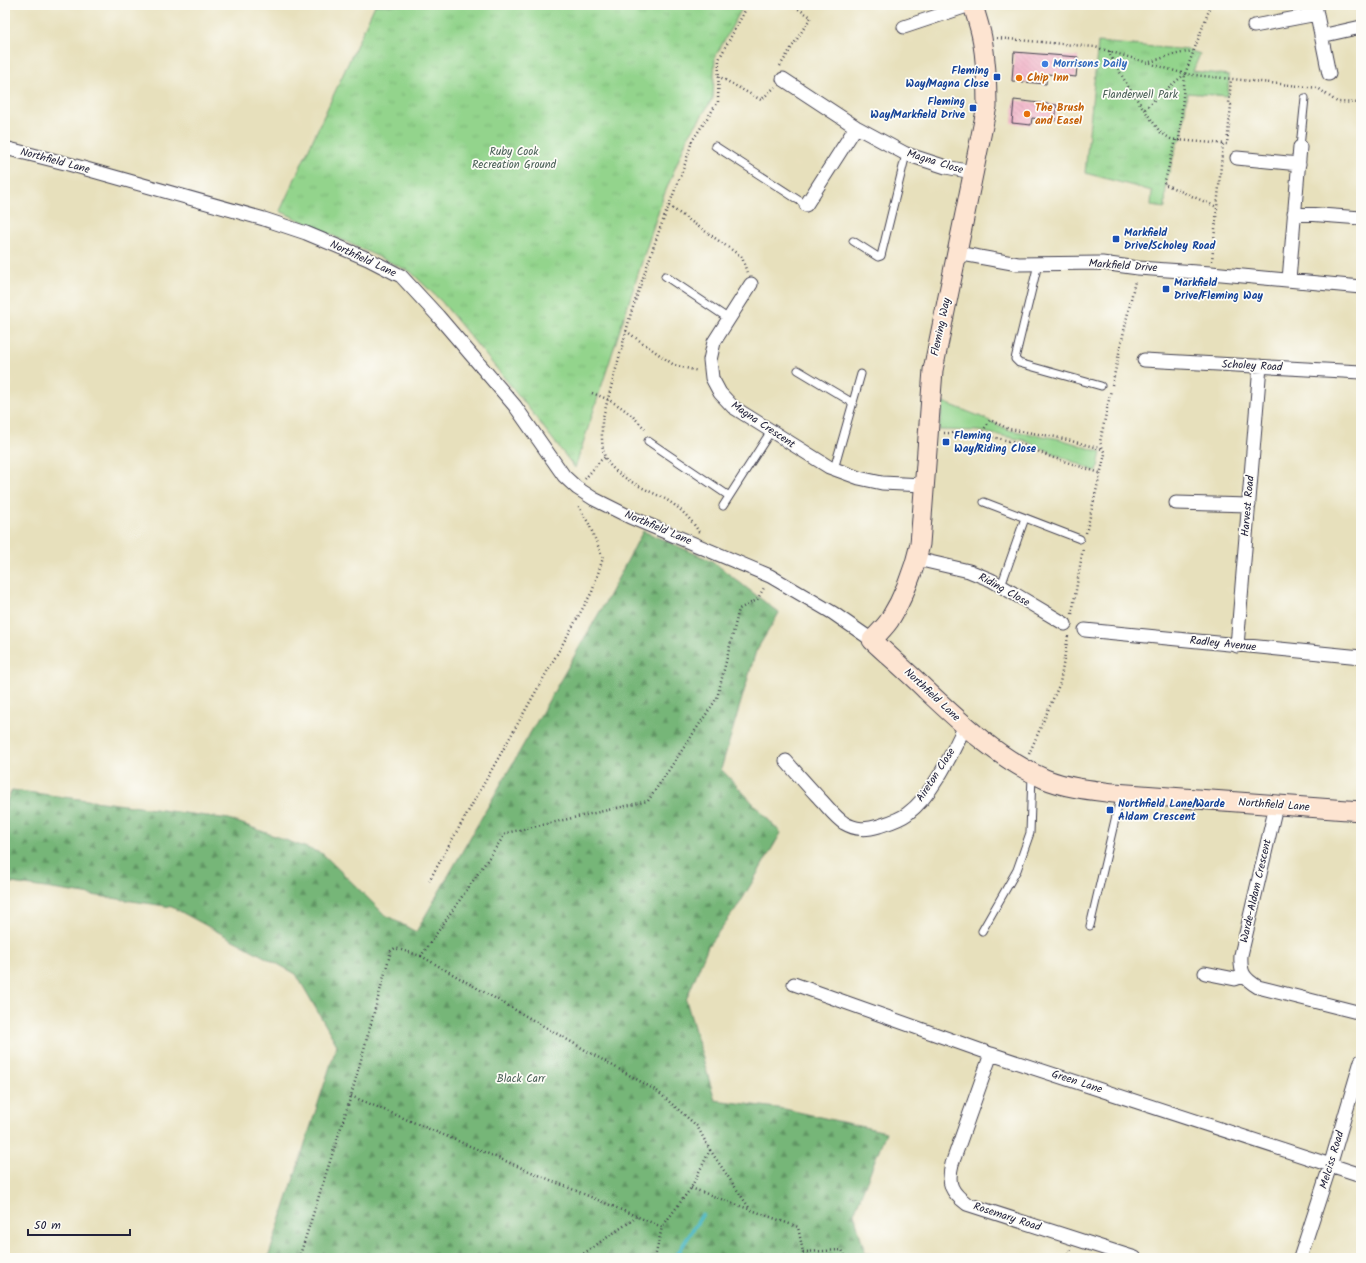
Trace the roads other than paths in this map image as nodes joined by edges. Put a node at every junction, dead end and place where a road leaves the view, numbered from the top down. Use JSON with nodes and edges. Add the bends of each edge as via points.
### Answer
{"nodes":[{"id":1,"x":970,"y":5,"type":"edge"},
{"id":2,"x":973,"y":5,"type":"edge"},
{"id":3,"x":1316,"y":10,"type":"edge"},
{"id":4,"x":1254,"y":26,"type":"dead end"},
{"id":5,"x":1361,"y":27,"type":"edge"},
{"id":6,"x":904,"y":28,"type":"dead end"},
{"id":7,"x":1321,"y":36,"type":"junction"},
{"id":8,"x":1329,"y":74,"type":"dead end"},
{"id":9,"x":783,"y":79,"type":"road end"},
{"id":10,"x":1305,"y":98,"type":"dead end"},
{"id":11,"x":856,"y":127,"type":"junction"},
{"id":12,"x":715,"y":146,"type":"dead end"},
{"id":13,"x":1300,"y":147,"type":"joint"},
{"id":14,"x":5,"y":148,"type":"edge"},
{"id":15,"x":906,"y":154,"type":"junction"},
{"id":16,"x":1237,"y":158,"type":"dead end"},
{"id":17,"x":1299,"y":164,"type":"junction"},
{"id":18,"x":972,"y":172,"type":"junction"},
{"id":19,"x":806,"y":205,"type":"joint"},
{"id":20,"x":1294,"y":213,"type":"junction"},
{"id":21,"x":1361,"y":218,"type":"edge"},
{"id":22,"x":853,"y":241,"type":"dead end"},
{"id":23,"x":957,"y":253,"type":"junction"},
{"id":24,"x":1038,"y":264,"type":"junction"},
{"id":25,"x":665,"y":276,"type":"dead end"},
{"id":26,"x":1289,"y":280,"type":"junction"},
{"id":27,"x":751,"y":284,"type":"road end"},
{"id":28,"x":1361,"y":287,"type":"edge"},
{"id":29,"x":728,"y":319,"type":"junction"},
{"id":30,"x":1144,"y":360,"type":"dead end"},
{"id":31,"x":1260,"y":366,"type":"junction"},
{"id":32,"x":798,"y":370,"type":"dead end"},
{"id":33,"x":1361,"y":372,"type":"edge"},
{"id":34,"x":861,"y":374,"type":"dead end"},
{"id":35,"x":1102,"y":386,"type":"dead end"},
{"id":36,"x":853,"y":403,"type":"junction"},
{"id":37,"x":771,"y":431,"type":"junction"},
{"id":38,"x":648,"y":441,"type":"road end"},
{"id":39,"x":834,"y":468,"type":"junction"},
{"id":40,"x":924,"y":485,"type":"junction"},
{"id":41,"x":729,"y":496,"type":"junction"},
{"id":42,"x":984,"y":502,"type":"dead end"},
{"id":43,"x":1176,"y":503,"type":"dead end"},
{"id":44,"x":1249,"y":505,"type":"junction"},
{"id":45,"x":722,"y":506,"type":"dead end"},
{"id":46,"x":1025,"y":518,"type":"junction"},
{"id":47,"x":1083,"y":539,"type":"road end"},
{"id":48,"x":917,"y":559,"type":"junction"},
{"id":49,"x":1001,"y":586,"type":"junction"},
{"id":50,"x":1068,"y":624,"type":"road end"},
{"id":51,"x":1085,"y":630,"type":"dead end"},
{"id":52,"x":872,"y":640,"type":"junction"},
{"id":53,"x":1237,"y":646,"type":"junction"},
{"id":54,"x":1361,"y":657,"type":"edge"},
{"id":55,"x":965,"y":726,"type":"junction"},
{"id":56,"x":786,"y":761,"type":"dead end"},
{"id":57,"x":1028,"y":770,"type":"junction"},
{"id":58,"x":1121,"y":794,"type":"junction"},
{"id":59,"x":1276,"y":806,"type":"junction"},
{"id":60,"x":1361,"y":811,"type":"edge"},
{"id":61,"x":1090,"y":926,"type":"dead end"},
{"id":62,"x":982,"y":931,"type":"dead end"},
{"id":63,"x":1205,"y":973,"type":"dead end"},
{"id":64,"x":1243,"y":976,"type":"junction"},
{"id":65,"x":794,"y":984,"type":"dead end"},
{"id":66,"x":1361,"y":1012,"type":"edge"},
{"id":67,"x":991,"y":1054,"type":"junction"},
{"id":68,"x":1361,"y":1061,"type":"edge"},
{"id":69,"x":1330,"y":1166,"type":"junction"},
{"id":70,"x":1361,"y":1175,"type":"edge"},
{"id":71,"x":1135,"y":1258,"type":"edge"},
{"id":72,"x":1300,"y":1258,"type":"edge"}],
"edges":[{"from":1,"to":6,"type":"street"},
{"from":2,"to":18,"type":"street","name":"Fleming Way","via":[[982,37],[987,106]]},
{"from":3,"to":4,"type":"street"},
{"from":3,"to":7,"type":"street"},
{"from":5,"to":7,"type":"street"},
{"from":7,"to":8,"type":"street"},
{"from":9,"to":11,"type":"street","name":"Magna Close"},
{"from":10,"to":13,"type":"lane"},
{"from":11,"to":15,"type":"street","name":"Magna Close"},
{"from":11,"to":19,"type":"street"},
{"from":12,"to":19,"type":"lane"},
{"from":13,"to":17,"type":"street"},
{"from":14,"to":52,"type":"street","name":"Northfield Lane","via":[[264,219],[306,233],[401,276],[516,406],[564,476],[577,488],[630,517],[770,576],[833,613]]},
{"from":15,"to":18,"type":"street","name":"Magna Close","via":[[946,167]]},
{"from":15,"to":22,"type":"lane","via":[[881,256],[878,257]]},
{"from":16,"to":17,"type":"street"},
{"from":17,"to":20,"type":"street"},
{"from":18,"to":23,"type":"street","name":"Fleming Way"},
{"from":20,"to":21,"type":"street"},
{"from":20,"to":26,"type":"street"},
{"from":23,"to":24,"type":"street","name":"Markfield Drive","via":[[1018,264]]},
{"from":23,"to":40,"type":"street","name":"Fleming Way","via":[[935,355]]},
{"from":24,"to":26,"type":"street","name":"Markfield Drive","via":[[1102,263]]},
{"from":24,"to":35,"type":"lane","via":[[1014,359],[1019,363]]},
{"from":25,"to":29,"type":"lane"},
{"from":26,"to":28,"type":"street","name":"Markfield Drive"},
{"from":27,"to":29,"type":"street","name":"Magna Crescent"},
{"from":29,"to":37,"type":"street","name":"Magna Crescent","via":[[714,342],[710,360],[712,378],[720,393],[733,407]]},
{"from":30,"to":31,"type":"street","name":"Scholey Road"},
{"from":31,"to":33,"type":"street","name":"Scholey Road"},
{"from":31,"to":44,"type":"street","name":"Harvest Road"},
{"from":32,"to":36,"type":"lane"},
{"from":34,"to":36,"type":"lane"},
{"from":36,"to":39,"type":"lane"},
{"from":37,"to":39,"type":"street","name":"Magna Crescent"},
{"from":37,"to":41,"type":"lane"},
{"from":38,"to":41,"type":"lane"},
{"from":39,"to":40,"type":"street","name":"Magna Crescent","via":[[859,478],[882,483]]},
{"from":40,"to":48,"type":"street","name":"Fleming Way"},
{"from":41,"to":45,"type":"lane"},
{"from":42,"to":46,"type":"lane"},
{"from":43,"to":44,"type":"street"},
{"from":44,"to":53,"type":"street","name":"Harvest Road"},
{"from":46,"to":47,"type":"lane"},
{"from":46,"to":49,"type":"lane"},
{"from":48,"to":49,"type":"street","name":"Riding Close","via":[[969,571]]},
{"from":48,"to":52,"type":"street","name":"Fleming Way","via":[[888,623]]},
{"from":49,"to":50,"type":"street","name":"Riding Close"},
{"from":51,"to":53,"type":"street","name":"Radley Avenue"},
{"from":52,"to":55,"type":"street","name":"Northfield Lane"},
{"from":53,"to":54,"type":"street","name":"Radley Avenue"},
{"from":55,"to":56,"type":"street","name":"Aireton Close","via":[[946,764],[916,806],[906,815],[870,829],[855,828],[843,822]]},
{"from":55,"to":57,"type":"street","name":"Northfield Lane","via":[[998,752]]},
{"from":57,"to":58,"type":"street","name":"Northfield Lane","via":[[1046,779],[1081,789]]},
{"from":57,"to":62,"type":"lane","via":[[1030,833],[1017,870]]},
{"from":58,"to":59,"type":"street","name":"Northfield Lane"},
{"from":58,"to":61,"type":"lane"},
{"from":59,"to":60,"type":"street","name":"Northfield Lane"},
{"from":59,"to":64,"type":"street","name":"Warde-Aldam Crescent","via":[[1241,955],[1240,967]]},
{"from":63,"to":64,"type":"street","via":[[1235,979]]},
{"from":64,"to":66,"type":"street","via":[[1258,987]]},
{"from":65,"to":67,"type":"street","name":"Green Lane"},
{"from":67,"to":69,"type":"street","name":"Green Lane"},
{"from":67,"to":71,"type":"street","name":"Rosemary Road","via":[[949,1175],[950,1187],[957,1197],[967,1204]]},
{"from":68,"to":69,"type":"street","name":"Melciss Road"},
{"from":69,"to":70,"type":"street","name":"Green Lane"},
{"from":69,"to":72,"type":"street","name":"Melciss Road"}]}
